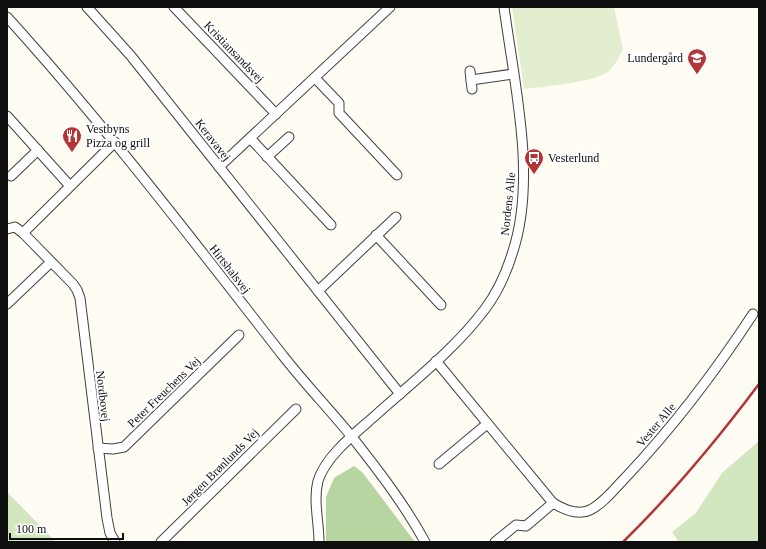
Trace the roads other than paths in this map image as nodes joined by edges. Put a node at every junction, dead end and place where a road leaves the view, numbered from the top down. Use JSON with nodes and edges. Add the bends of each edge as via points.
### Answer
{"nodes":[{"id":1,"x":87,"y":7,"type":"edge"},
{"id":2,"x":174,"y":7,"type":"edge"},
{"id":3,"x":390,"y":7,"type":"edge"},
{"id":4,"x":504,"y":7,"type":"edge"},
{"id":5,"x":7,"y":17,"type":"edge"},
{"id":6,"x":513,"y":74,"type":"junction"},
{"id":7,"x":315,"y":78,"type":"junction"},
{"id":8,"x":472,"y":90,"type":"dead end"},
{"id":9,"x":276,"y":114,"type":"junction"},
{"id":10,"x":7,"y":116,"type":"edge"},
{"id":11,"x":289,"y":137,"type":"dead end"},
{"id":12,"x":250,"y":138,"type":"junction"},
{"id":13,"x":115,"y":142,"type":"junction"},
{"id":14,"x":38,"y":150,"type":"junction"},
{"id":15,"x":267,"y":157,"type":"junction"},
{"id":16,"x":219,"y":167,"type":"junction"},
{"id":17,"x":397,"y":175,"type":"dead end"},
{"id":18,"x":11,"y":176,"type":"dead end"},
{"id":19,"x":70,"y":186,"type":"junction"},
{"id":20,"x":396,"y":217,"type":"dead end"},
{"id":21,"x":331,"y":225,"type":"dead end"},
{"id":22,"x":7,"y":229,"type":"edge"},
{"id":23,"x":23,"y":233,"type":"junction"},
{"id":24,"x":376,"y":235,"type":"junction"},
{"id":25,"x":51,"y":262,"type":"junction"},
{"id":26,"x":318,"y":291,"type":"junction"},
{"id":27,"x":7,"y":304,"type":"edge"},
{"id":28,"x":441,"y":305,"type":"dead end"},
{"id":29,"x":753,"y":314,"type":"dead end"},
{"id":30,"x":239,"y":335,"type":"dead end"},
{"id":31,"x":436,"y":361,"type":"junction"},
{"id":32,"x":400,"y":394,"type":"junction"},
{"id":33,"x":296,"y":409,"type":"dead end"},
{"id":34,"x":487,"y":424,"type":"junction"},
{"id":35,"x":352,"y":436,"type":"junction"},
{"id":36,"x":98,"y":448,"type":"junction"},
{"id":37,"x":439,"y":464,"type":"dead end"},
{"id":38,"x":553,"y":503,"type":"junction"},
{"id":39,"x":115,"y":542,"type":"edge"},
{"id":40,"x":161,"y":542,"type":"edge"},
{"id":41,"x":318,"y":542,"type":"edge"},
{"id":42,"x":425,"y":542,"type":"edge"},
{"id":43,"x":495,"y":542,"type":"edge"}],
"edges":[{"from":1,"to":16,"type":"street","name":"Keravavej","via":[[131,56]]},
{"from":2,"to":9,"type":"street","name":"Kristiansandsvej"},
{"from":3,"to":7,"type":"street"},
{"from":4,"to":6,"type":"street","name":"Nordens Alle"},
{"from":5,"to":13,"type":"street","name":"Hirtshalsvej"},
{"from":6,"to":8,"type":"street","via":[[470,75]]},
{"from":6,"to":31,"type":"street","name":"Nordens Alle","via":[[525,175],[520,225],[513,252],[486,308],[463,336]]},
{"from":7,"to":9,"type":"street"},
{"from":7,"to":17,"type":"street","via":[[339,103],[338,113]]},
{"from":9,"to":12,"type":"street"},
{"from":10,"to":14,"type":"street"},
{"from":11,"to":15,"type":"street"},
{"from":12,"to":15,"type":"street"},
{"from":12,"to":16,"type":"street"},
{"from":13,"to":19,"type":"street"},
{"from":13,"to":35,"type":"street","name":"Hirtshalsvej","via":[[305,383]]},
{"from":14,"to":18,"type":"street"},
{"from":14,"to":19,"type":"street"},
{"from":15,"to":21,"type":"street"},
{"from":16,"to":26,"type":"street","name":"Keravavej"},
{"from":19,"to":23,"type":"street"},
{"from":20,"to":24,"type":"street"},
{"from":22,"to":23,"type":"street","via":[[15,227]]},
{"from":23,"to":25,"type":"street","name":"Nordbovej"},
{"from":24,"to":26,"type":"street"},
{"from":24,"to":28,"type":"street"},
{"from":25,"to":27,"type":"street"},
{"from":25,"to":36,"type":"street","name":"Nordbovej","via":[[73,284],[80,298]]},
{"from":26,"to":32,"type":"street","name":"Keravavej"},
{"from":29,"to":38,"type":"street","name":"Vester Alle","via":[[697,395],[602,502],[589,510],[577,512]]},
{"from":30,"to":36,"type":"street","name":"Peter Freuchens Vej","via":[[124,447]]},
{"from":31,"to":32,"type":"street","name":"Nordens Alle"},
{"from":31,"to":34,"type":"street","name":"Vester Alle"},
{"from":32,"to":35,"type":"street","name":"Nordens Alle"},
{"from":33,"to":40,"type":"street","name":"Jørgen Brønlunds Vej"},
{"from":34,"to":37,"type":"street"},
{"from":34,"to":38,"type":"street","name":"Vester Alle"},
{"from":35,"to":41,"type":"street","name":"Nordens Alle","via":[[331,457],[318,480]]},
{"from":35,"to":42,"type":"street","name":"Hirtshalsvej","via":[[395,494]]},
{"from":36,"to":39,"type":"street","name":"Nordbovej","via":[[108,523]]},
{"from":38,"to":43,"type":"street","via":[[526,526],[516,525]]}]}
